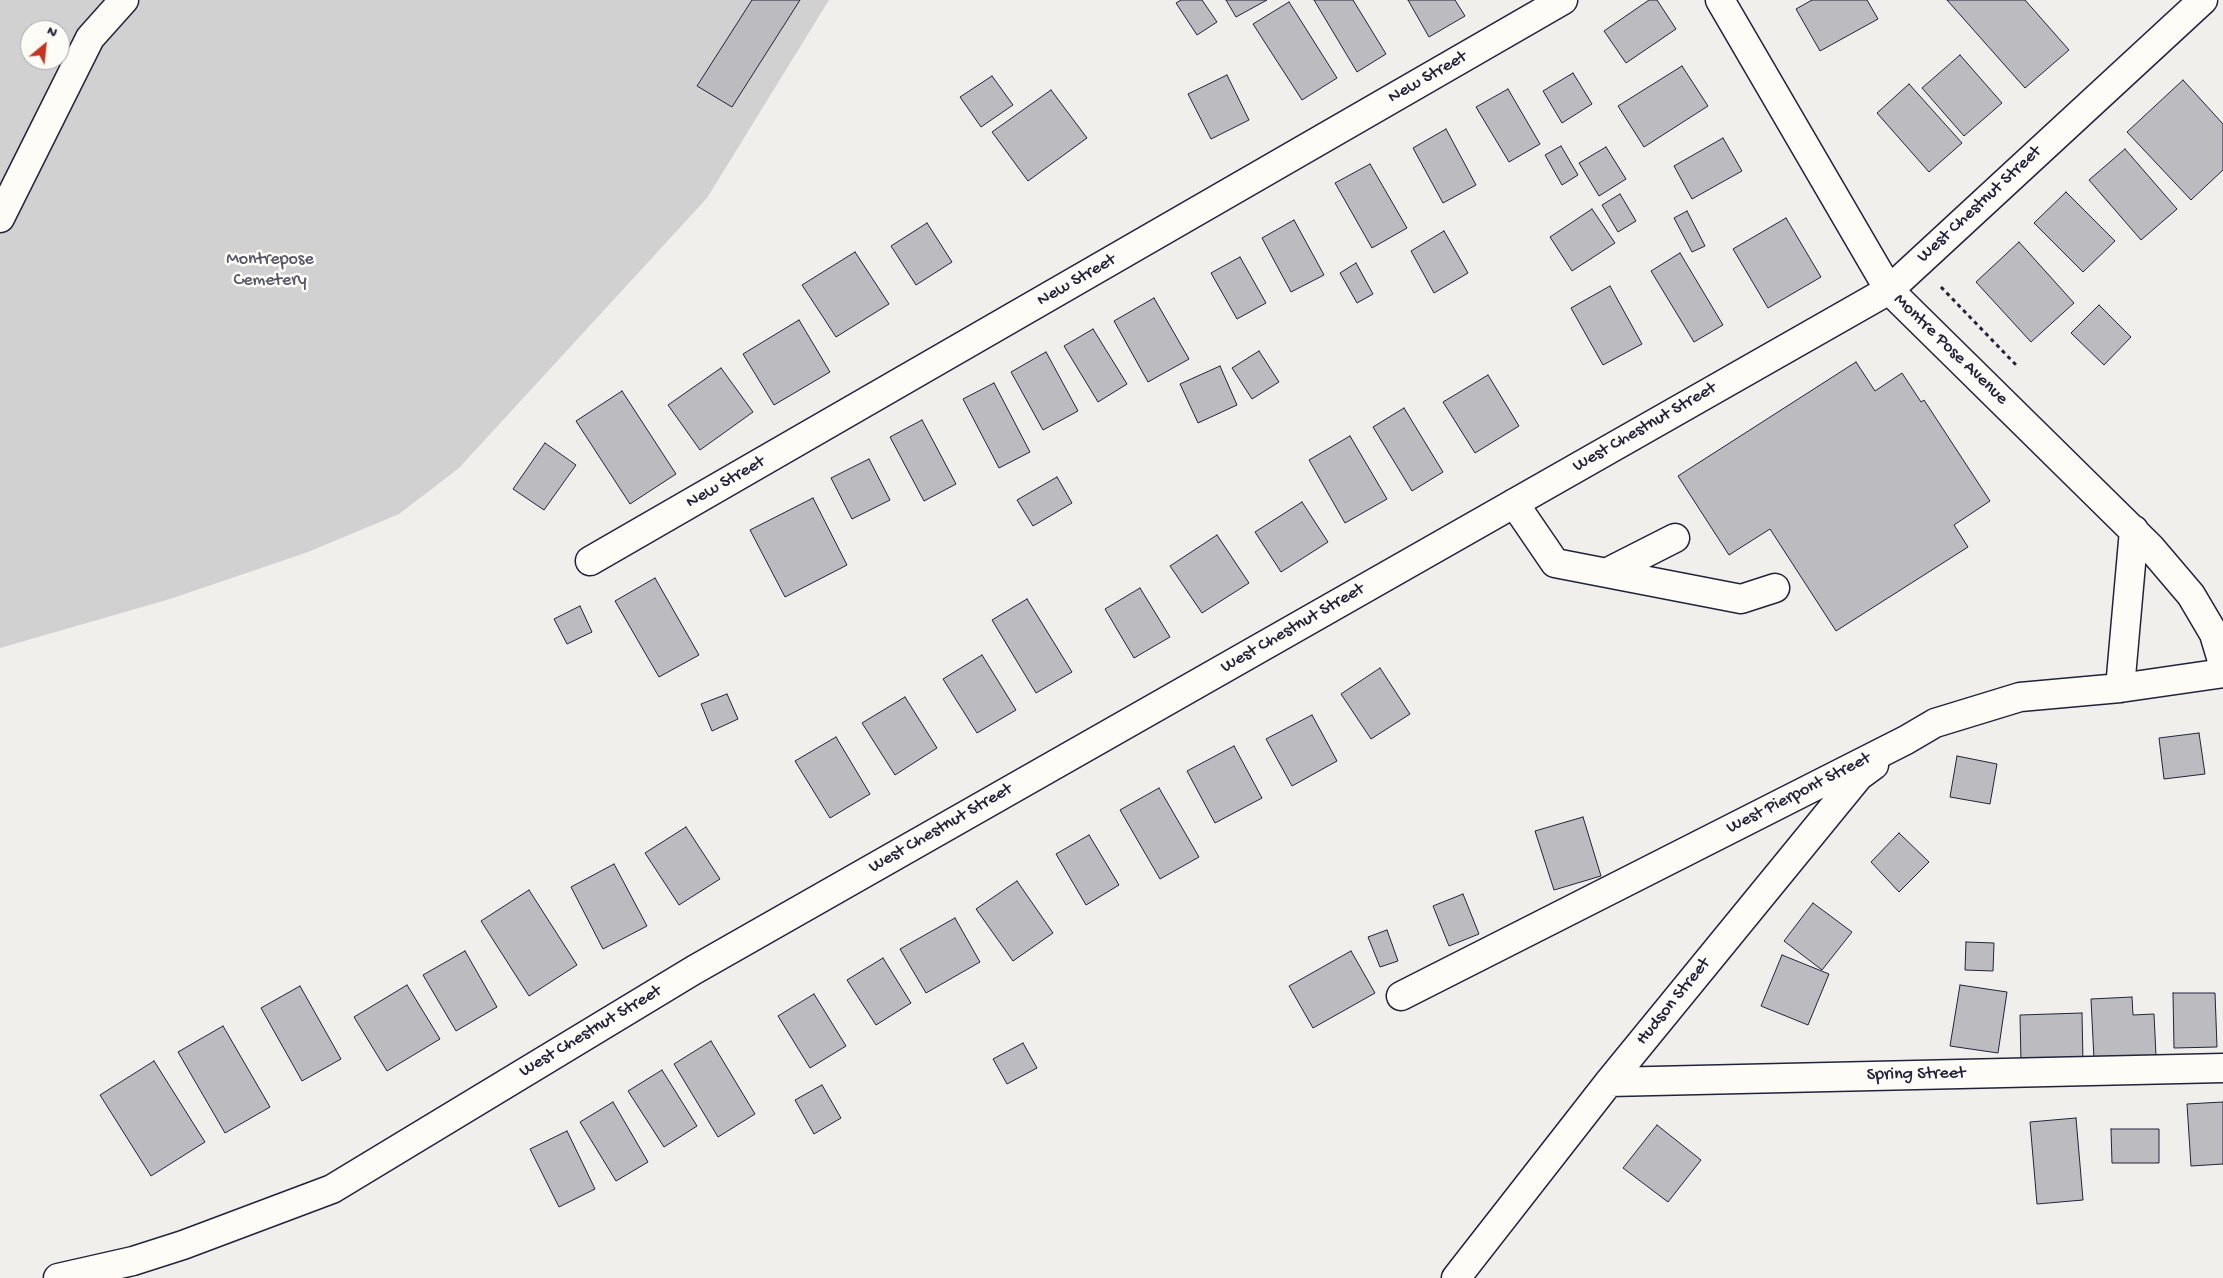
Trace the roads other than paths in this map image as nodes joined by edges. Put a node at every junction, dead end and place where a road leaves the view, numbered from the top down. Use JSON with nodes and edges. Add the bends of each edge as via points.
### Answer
{"nodes":[{"id":1,"x":124,"y":0,"type":"edge"},
{"id":2,"x":1564,"y":0,"type":"edge"},
{"id":3,"x":1720,"y":0,"type":"edge"},
{"id":4,"x":2203,"y":0,"type":"edge"},
{"id":5,"x":0,"y":218,"type":"edge"},
{"id":6,"x":1889,"y":290,"type":"junction"},
{"id":7,"x":1514,"y":503,"type":"junction"},
{"id":8,"x":2134,"y":530,"type":"junction"},
{"id":9,"x":1675,"y":538,"type":"dead end"},
{"id":10,"x":590,"y":562,"type":"dead end"},
{"id":11,"x":1606,"y":573,"type":"junction"},
{"id":12,"x":1775,"y":588,"type":"dead end"},
{"id":13,"x":2223,"y":664,"type":"edge"},
{"id":14,"x":2223,"y":673,"type":"edge"},
{"id":15,"x":2120,"y":688,"type":"junction"},
{"id":16,"x":1906,"y":740,"type":"junction"},
{"id":17,"x":1401,"y":996,"type":"dead end"},
{"id":18,"x":2223,"y":1068,"type":"edge"},
{"id":19,"x":1609,"y":1082,"type":"junction"},
{"id":20,"x":133,"y":1261,"type":"junction"},
{"id":21,"x":58,"y":1278,"type":"edge"},
{"id":22,"x":112,"y":1278,"type":"edge"},
{"id":23,"x":1456,"y":1278,"type":"edge"}],
"edges":[{"from":1,"to":5,"type":"street","via":[[90,38]]},
{"from":2,"to":10,"type":"street","name":"New Street"},
{"from":3,"to":6,"type":"street","name":"Montre Pose Avenue"},
{"from":4,"to":6,"type":"street","name":"West Chestnut Street"},
{"from":6,"to":7,"type":"street","name":"West Chestnut Street"},
{"from":6,"to":8,"type":"street","name":"Montre Pose Avenue"},
{"from":7,"to":11,"type":"street","via":[[1555,563]]},
{"from":7,"to":20,"type":"street","name":"West Chestnut Street","via":[[694,970],[332,1189]]},
{"from":8,"to":13,"type":"street","name":"Montre Pose Avenue","via":[[2191,595],[2214,634]]},
{"from":8,"to":15,"type":"street"},
{"from":9,"to":11,"type":"street"},
{"from":11,"to":12,"type":"street","via":[[1741,599]]},
{"from":14,"to":15,"type":"street","name":"West Pierpont Street"},
{"from":15,"to":16,"type":"street","name":"West Pierpont Street","via":[[2020,697],[1935,723]]},
{"from":16,"to":17,"type":"street","name":"West Pierpont Street"},
{"from":16,"to":19,"type":"street","name":"Hudson Street","via":[[1859,776]]},
{"from":18,"to":19,"type":"street","name":"Spring Street"},
{"from":19,"to":23,"type":"street","name":"Hudson Street"},
{"from":20,"to":21,"type":"street","name":"West Chestnut Street"},
{"from":20,"to":22,"type":"street"}]}
